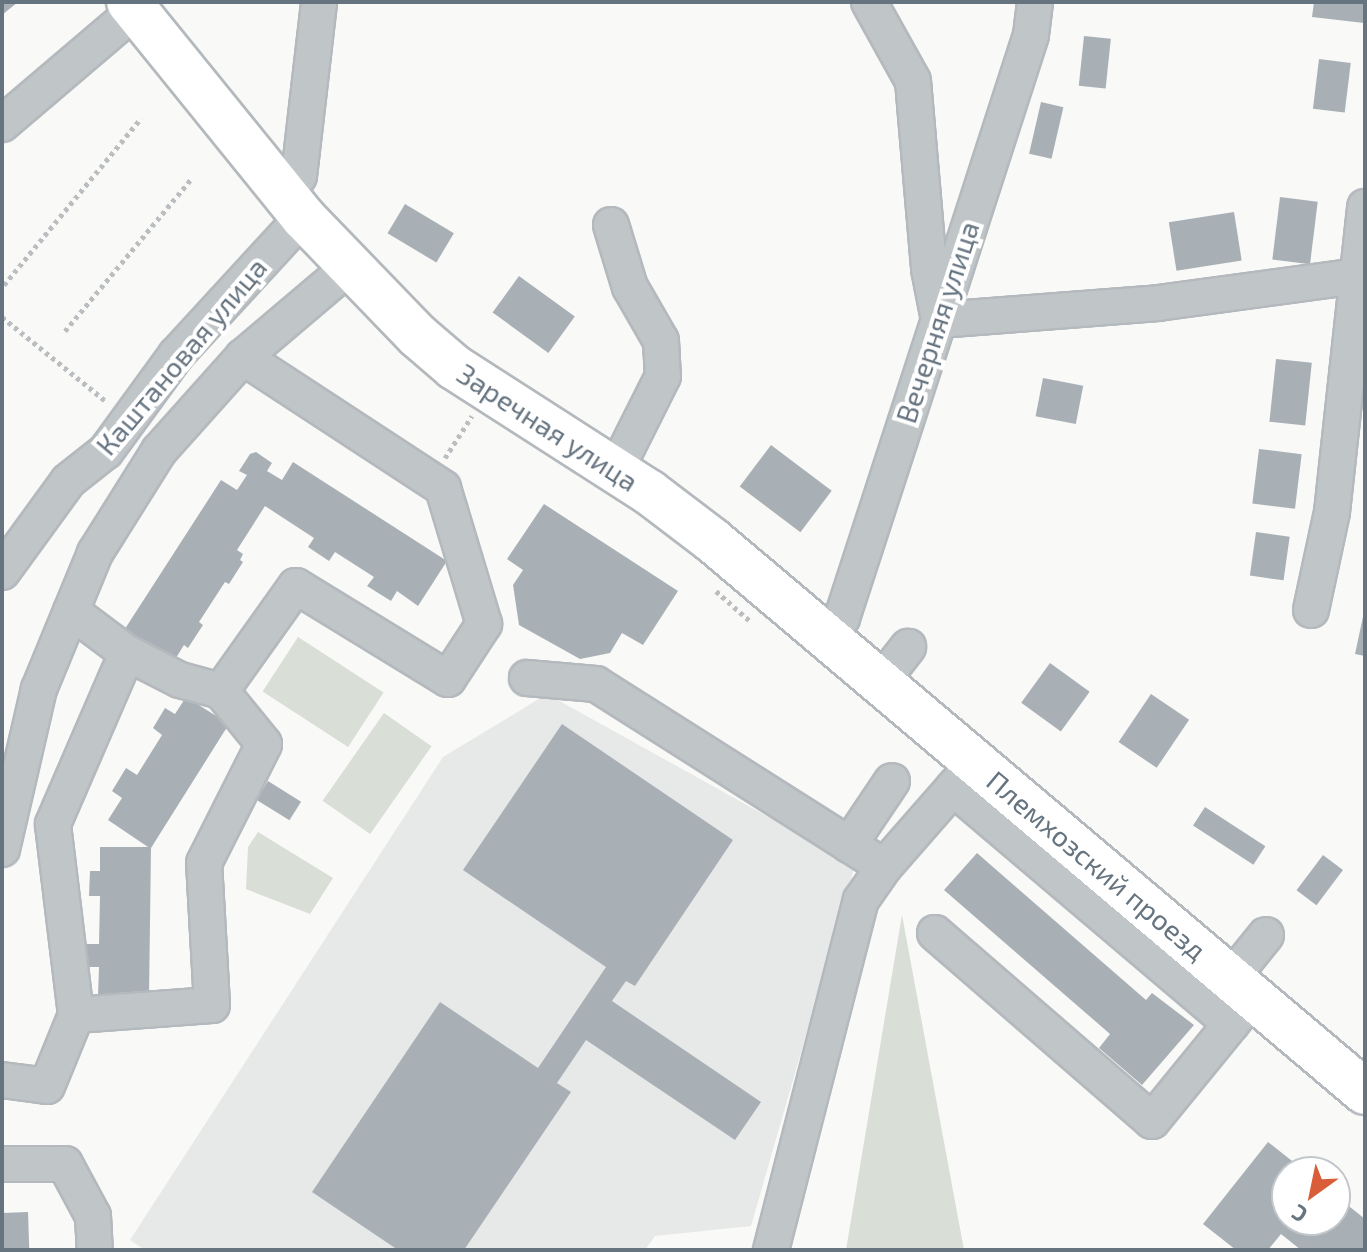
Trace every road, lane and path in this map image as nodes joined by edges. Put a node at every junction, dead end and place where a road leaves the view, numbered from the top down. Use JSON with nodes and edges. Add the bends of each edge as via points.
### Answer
{"nodes":[{"id":1,"x":319,"y":2,"type":"edge"},
{"id":2,"x":869,"y":2,"type":"edge"},
{"id":3,"x":1035,"y":2,"type":"edge"},
{"id":4,"x":132,"y":6,"type":"edge"},
{"id":5,"x":141,"y":118,"type":"dead end"},
{"id":6,"x":2,"y":124,"type":"edge"},
{"id":7,"x":192,"y":178,"type":"dead end"},
{"id":8,"x":294,"y":206,"type":"junction"},
{"id":9,"x":1365,"y":207,"type":"edge"},
{"id":10,"x":611,"y":225,"type":"dead end"},
{"id":11,"x":349,"y":267,"type":"junction"},
{"id":12,"x":1360,"y":276,"type":"edge"},
{"id":13,"x":4,"y":285,"type":"dead end"},
{"id":14,"x":2,"y":317,"type":"edge"},
{"id":15,"x":939,"y":320,"type":"junction"},
{"id":16,"x":65,"y":331,"type":"dead end"},
{"id":17,"x":243,"y":357,"type":"junction"},
{"id":18,"x":477,"y":408,"type":"dead end"},
{"id":19,"x":110,"y":410,"type":"dead end"},
{"id":20,"x":616,"y":470,"type":"junction"},
{"id":21,"x":431,"y":480,"type":"junction"},
{"id":22,"x":2,"y":572,"type":"edge"},
{"id":23,"x":1311,"y":610,"type":"dead end"},
{"id":24,"x":71,"y":611,"type":"junction"},
{"id":25,"x":829,"y":639,"type":"junction"},
{"id":26,"x":908,"y":647,"type":"dead end"},
{"id":27,"x":127,"y":653,"type":"junction"},
{"id":28,"x":527,"y":678,"type":"dead end"},
{"id":29,"x":880,"y":683,"type":"junction"},
{"id":30,"x":221,"y":691,"type":"junction"},
{"id":31,"x":964,"y":776,"type":"junction"},
{"id":32,"x":892,"y":781,"type":"dead end"},
{"id":33,"x":849,"y":845,"type":"junction"},
{"id":34,"x":2,"y":849,"type":"edge"},
{"id":35,"x":884,"y":867,"type":"junction"},
{"id":36,"x":935,"y":933,"type":"dead end"},
{"id":37,"x":1266,"y":935,"type":"dead end"},
{"id":38,"x":1239,"y":999,"type":"junction"},
{"id":39,"x":76,"y":1015,"type":"junction"},
{"id":40,"x":2,"y":1080,"type":"edge"},
{"id":41,"x":1365,"y":1092,"type":"edge"},
{"id":42,"x":2,"y":1164,"type":"edge"},
{"id":43,"x":95,"y":1250,"type":"edge"},
{"id":44,"x":771,"y":1250,"type":"edge"}],
"edges":[{"from":1,"to":8,"type":"street","name":"Каштановая улица"},
{"from":2,"to":15,"type":"street","via":[[913,81],[929,269]]},
{"from":3,"to":15,"type":"street","name":"Вечерняя улица","via":[[1031,35]]},
{"from":4,"to":6,"type":"street"},
{"from":4,"to":8,"type":"main road"},
{"from":5,"to":13,"type":"path"},
{"from":7,"to":16,"type":"path"},
{"from":8,"to":11,"type":"main road","name":"Заречная улица"},
{"from":8,"to":22,"type":"street","name":"Каштановая улица","via":[[106,451],[68,481]]},
{"from":9,"to":12,"type":"street"},
{"from":10,"to":20,"type":"street","via":[[630,287],[661,341],[663,376]]},
{"from":11,"to":17,"type":"street"},
{"from":11,"to":20,"type":"main road","name":"Заречная улица","via":[[454,367]]},
{"from":12,"to":15,"type":"street","via":[[1158,303]]},
{"from":12,"to":23,"type":"street","via":[[1332,512]]},
{"from":14,"to":19,"type":"path","via":[[102,397]]},
{"from":15,"to":25,"type":"street","name":"Вечерняя улица","via":[[842,618]]},
{"from":17,"to":21,"type":"street"},
{"from":17,"to":24,"type":"street","via":[[159,451],[95,553]]},
{"from":18,"to":21,"type":"path"},
{"from":20,"to":25,"type":"main road","name":"Заречная улица","via":[[712,540]]},
{"from":21,"to":30,"type":"street","via":[[443,488],[484,624],[448,679],[296,586]]},
{"from":24,"to":27,"type":"street"},
{"from":24,"to":34,"type":"street","via":[[39,689]]},
{"from":25,"to":29,"type":"main road","name":"Племхозский проезд"},
{"from":26,"to":29,"type":"street"},
{"from":27,"to":30,"type":"street","via":[[180,680]]},
{"from":27,"to":39,"type":"street","via":[[53,824]]},
{"from":28,"to":33,"type":"street","via":[[596,684]]},
{"from":29,"to":31,"type":"main road","name":"Племхозский проезд"},
{"from":30,"to":39,"type":"street","via":[[264,744],[204,863],[212,1005]]},
{"from":31,"to":35,"type":"street"},
{"from":31,"to":38,"type":"main road","name":"Племхозский проезд"},
{"from":32,"to":33,"type":"street"},
{"from":33,"to":35,"type":"street"},
{"from":35,"to":44,"type":"street","via":[[861,900]]},
{"from":36,"to":38,"type":"street","via":[[1152,1121]]},
{"from":37,"to":38,"type":"street"},
{"from":38,"to":41,"type":"main road","name":"Племхозский проезд"},
{"from":39,"to":40,"type":"street","via":[[47,1086]]},
{"from":42,"to":43,"type":"street","via":[[65,1164],[93,1216]]}]}
